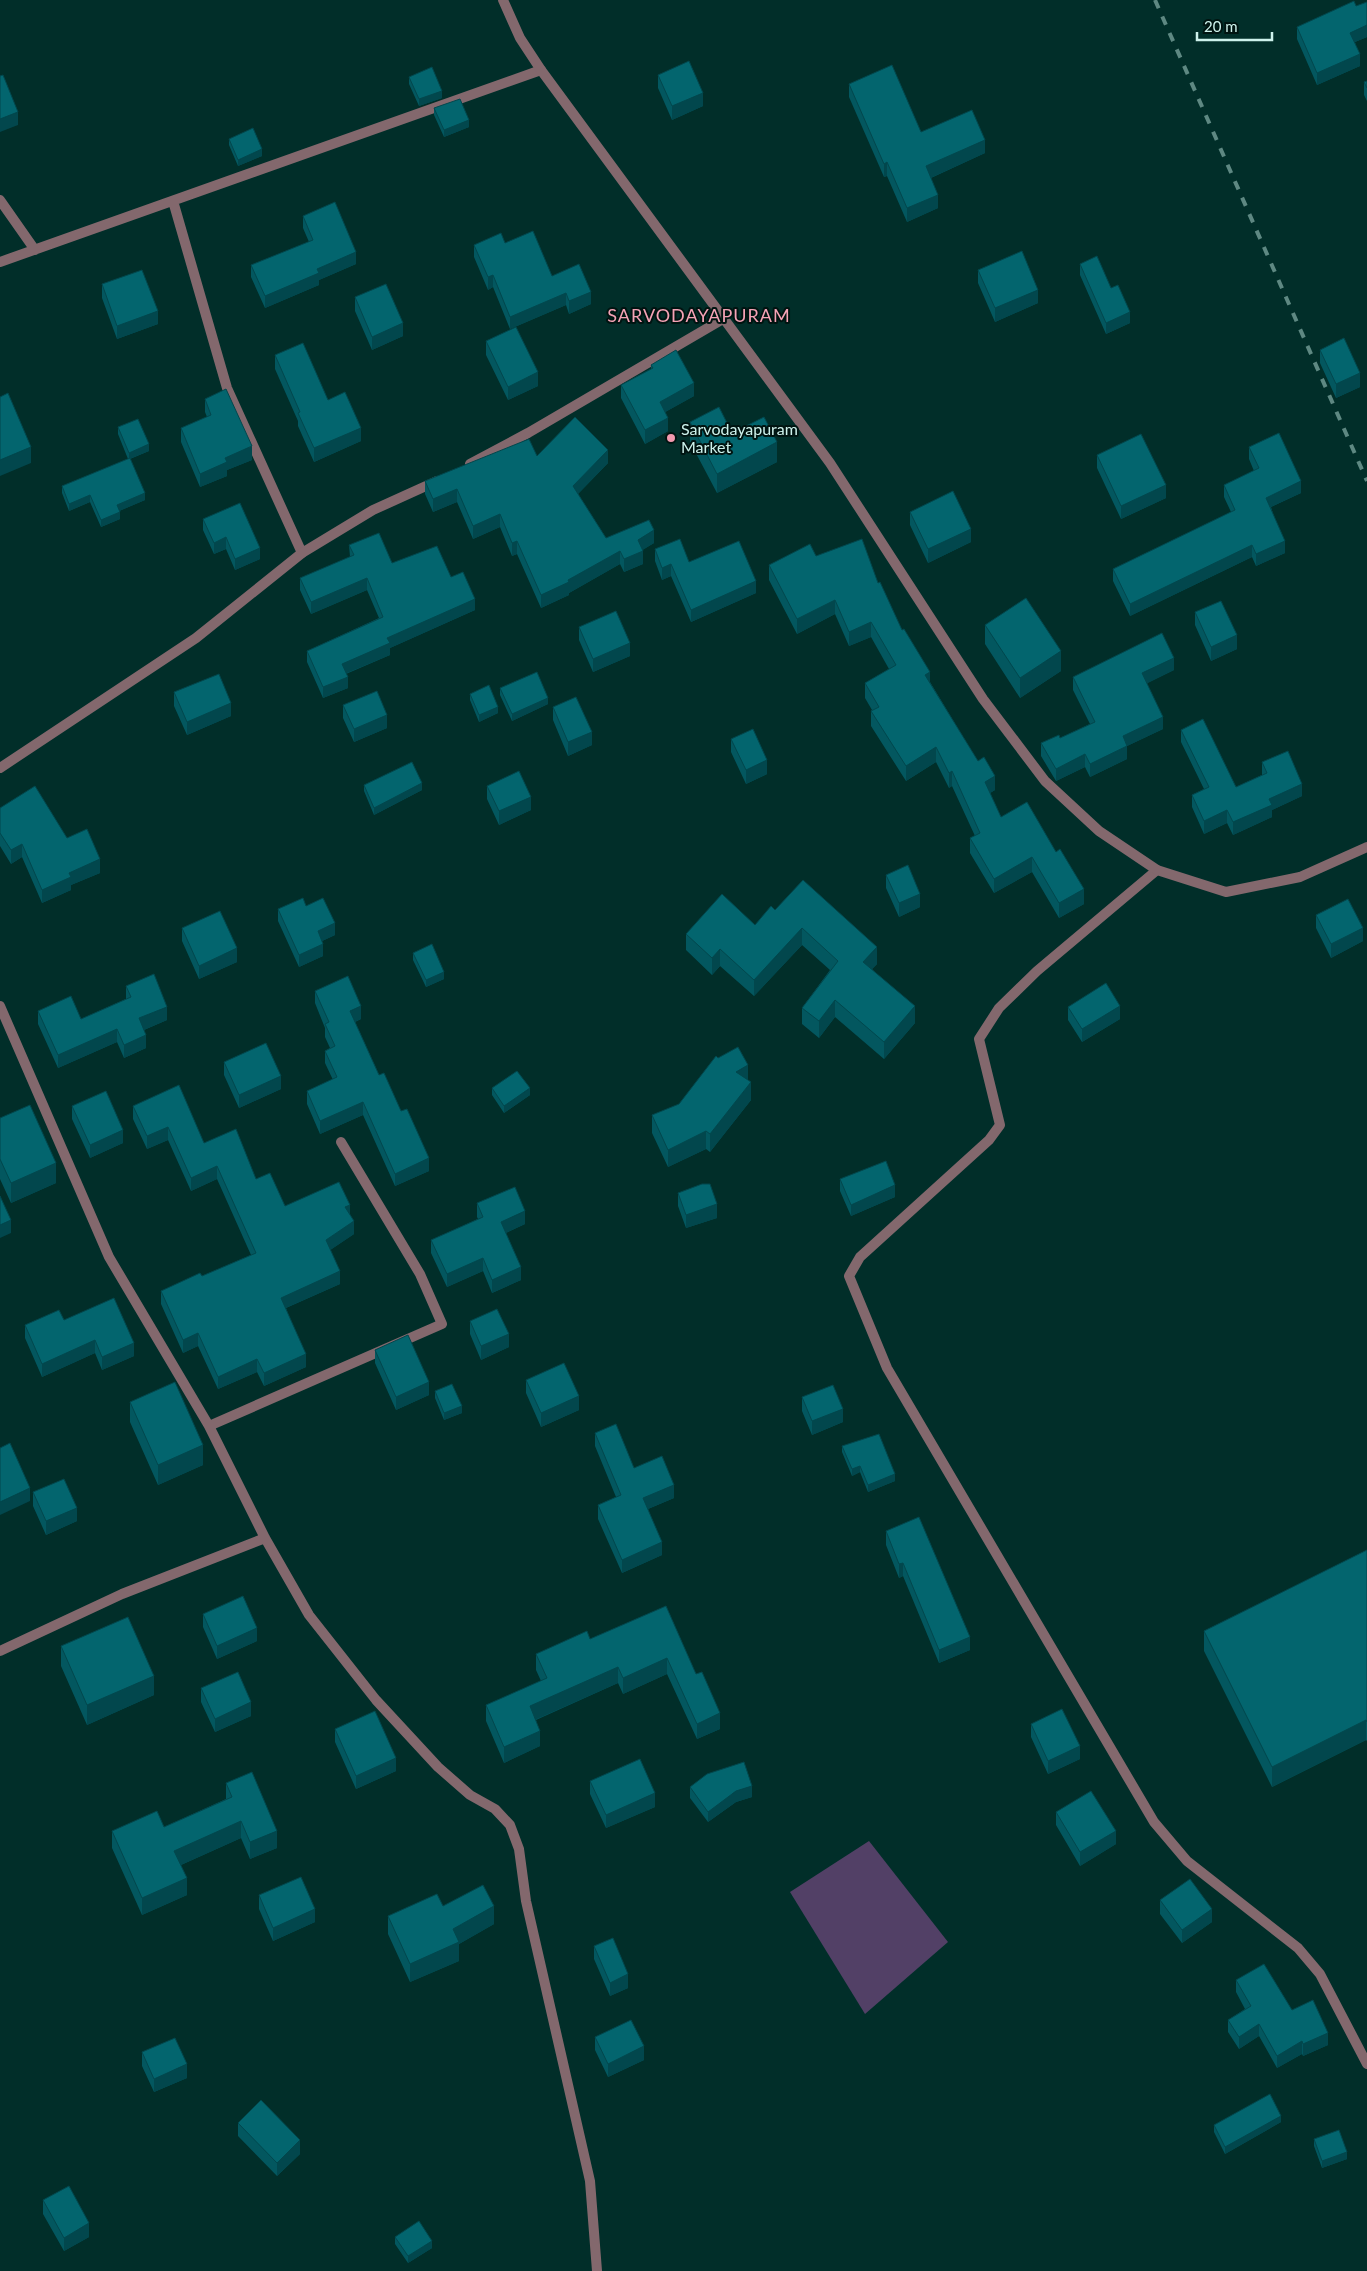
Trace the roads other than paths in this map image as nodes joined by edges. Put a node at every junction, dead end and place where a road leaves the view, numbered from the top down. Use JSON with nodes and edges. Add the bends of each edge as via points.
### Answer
{"nodes":[{"id":1,"x":503,"y":0,"type":"edge"},
{"id":2,"x":541,"y":70,"type":"junction"},
{"id":3,"x":0,"y":200,"type":"edge"},
{"id":4,"x":173,"y":201,"type":"junction"},
{"id":5,"x":35,"y":250,"type":"junction"},
{"id":6,"x":0,"y":262,"type":"edge"},
{"id":7,"x":723,"y":318,"type":"junction"},
{"id":8,"x":464,"y":468,"type":"edge"},
{"id":9,"x":448,"y":476,"type":"edge"},
{"id":10,"x":302,"y":552,"type":"junction"},
{"id":11,"x":0,"y":768,"type":"edge"},
{"id":12,"x":1367,"y":847,"type":"edge"},
{"id":13,"x":1158,"y":870,"type":"junction"},
{"id":14,"x":0,"y":1006,"type":"edge"},
{"id":15,"x":341,"y":1142,"type":"dead end"},
{"id":16,"x":209,"y":1426,"type":"junction"},
{"id":17,"x":265,"y":1538,"type":"junction"},
{"id":18,"x":0,"y":1651,"type":"edge"},
{"id":19,"x":1367,"y":2064,"type":"edge"},
{"id":20,"x":597,"y":2271,"type":"edge"}],
"edges":[{"from":1,"to":2,"type":"street","via":[[520,38]]},
{"from":2,"to":4,"type":"street"},
{"from":2,"to":7,"type":"street"},
{"from":3,"to":5,"type":"street"},
{"from":4,"to":5,"type":"street"},
{"from":4,"to":10,"type":"street","via":[[227,388]]},
{"from":5,"to":6,"type":"street"},
{"from":7,"to":8,"type":"street","via":[[528,434]]},
{"from":7,"to":13,"type":"street","via":[[830,463],[983,699],[1046,780],[1099,831]]},
{"from":9,"to":10,"type":"street","via":[[373,510]]},
{"from":10,"to":11,"type":"street","via":[[196,638]]},
{"from":12,"to":13,"type":"street","via":[[1300,877],[1226,892]]},
{"from":13,"to":19,"type":"street","via":[[999,1008],[979,1040],[1000,1125],[988,1140],[860,1257],[849,1276],[887,1368],[1154,1822],[1187,1861],[1298,1948],[1320,1974]]},
{"from":14,"to":16,"type":"street","via":[[109,1257]]},
{"from":15,"to":16,"type":"street","via":[[420,1274],[442,1324]]},
{"from":16,"to":17,"type":"street"},
{"from":17,"to":18,"type":"street","via":[[122,1594]]},
{"from":17,"to":20,"type":"street","via":[[308,1615],[376,1700],[438,1767],[510,1825],[519,1849],[526,1901],[590,2181]]}]}
